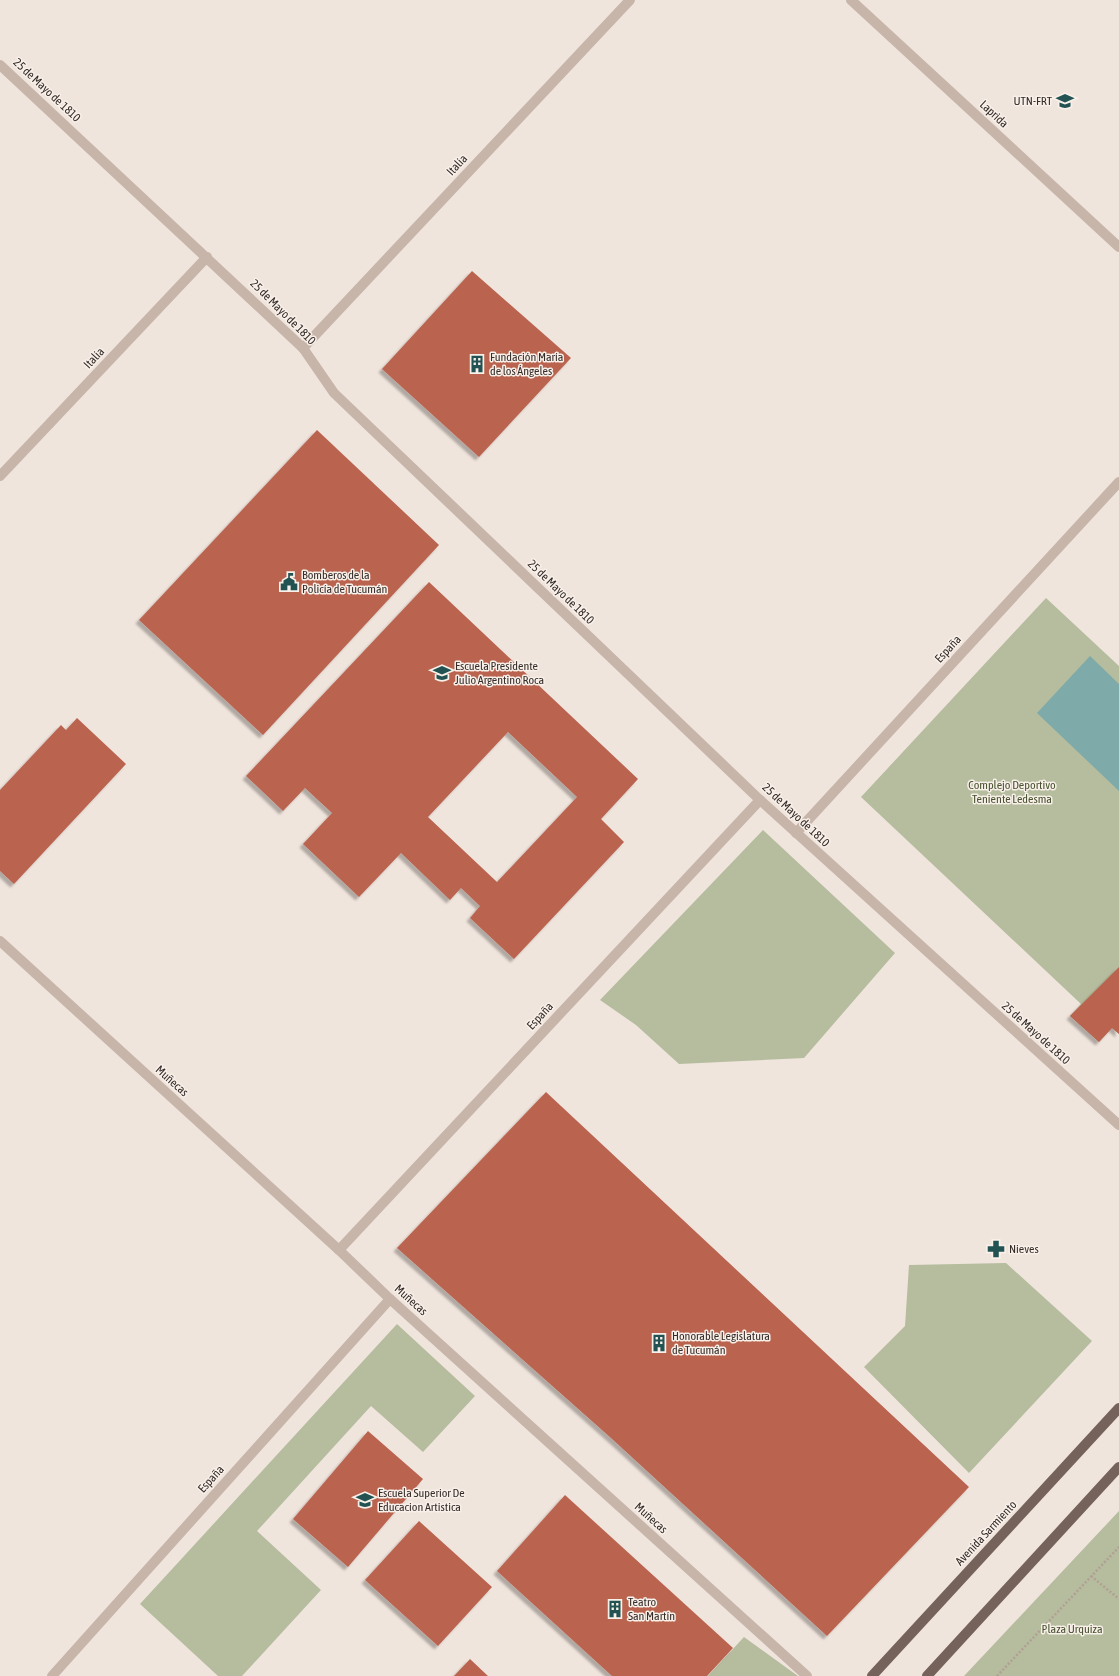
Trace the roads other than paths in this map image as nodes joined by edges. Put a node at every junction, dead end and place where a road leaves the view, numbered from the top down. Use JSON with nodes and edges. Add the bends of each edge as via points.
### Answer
{"nodes":[{"id":1,"x":630,"y":0,"type":"edge"},
{"id":2,"x":851,"y":0,"type":"edge"},
{"id":3,"x":0,"y":65,"type":"edge"},
{"id":4,"x":1119,"y":247,"type":"edge"},
{"id":5,"x":207,"y":257,"type":"junction"},
{"id":6,"x":303,"y":348,"type":"junction"},
{"id":7,"x":0,"y":476,"type":"edge"},
{"id":8,"x":1119,"y":482,"type":"edge"},
{"id":9,"x":760,"y":800,"type":"junction"},
{"id":10,"x":796,"y":833,"type":"junction"},
{"id":11,"x":0,"y":941,"type":"edge"},
{"id":12,"x":1119,"y":1125,"type":"edge"},
{"id":13,"x":339,"y":1250,"type":"junction"},
{"id":14,"x":390,"y":1299,"type":"junction"},
{"id":15,"x":1119,"y":1408,"type":"edge"},
{"id":16,"x":1119,"y":1467,"type":"edge"},
{"id":17,"x":52,"y":1676,"type":"edge"},
{"id":18,"x":806,"y":1676,"type":"edge"},
{"id":19,"x":872,"y":1676,"type":"edge"},
{"id":20,"x":927,"y":1676,"type":"edge"}],
"edges":[{"from":1,"to":6,"type":"street","name":"Italia"},
{"from":2,"to":4,"type":"street","name":"Laprida"},
{"from":3,"to":5,"type":"street","name":"25 de Mayo de 1810"},
{"from":5,"to":6,"type":"street","name":"25 de Mayo de 1810"},
{"from":5,"to":7,"type":"street","name":"Italia"},
{"from":6,"to":9,"type":"street","name":"25 de Mayo de 1810","via":[[334,393]]},
{"from":8,"to":10,"type":"street","name":"España"},
{"from":9,"to":10,"type":"street","name":"25 de Mayo de 1810"},
{"from":9,"to":13,"type":"street","name":"España"},
{"from":10,"to":12,"type":"street","name":"25 de Mayo de 1810"},
{"from":11,"to":13,"type":"street","name":"Muñecas"},
{"from":13,"to":14,"type":"street","name":"Muñecas"},
{"from":14,"to":17,"type":"street","name":"España"},
{"from":14,"to":18,"type":"street","name":"Muñecas"},
{"from":15,"to":19,"type":"main road","name":"Avenida Sarmiento"},
{"from":16,"to":20,"type":"main road"}]}
